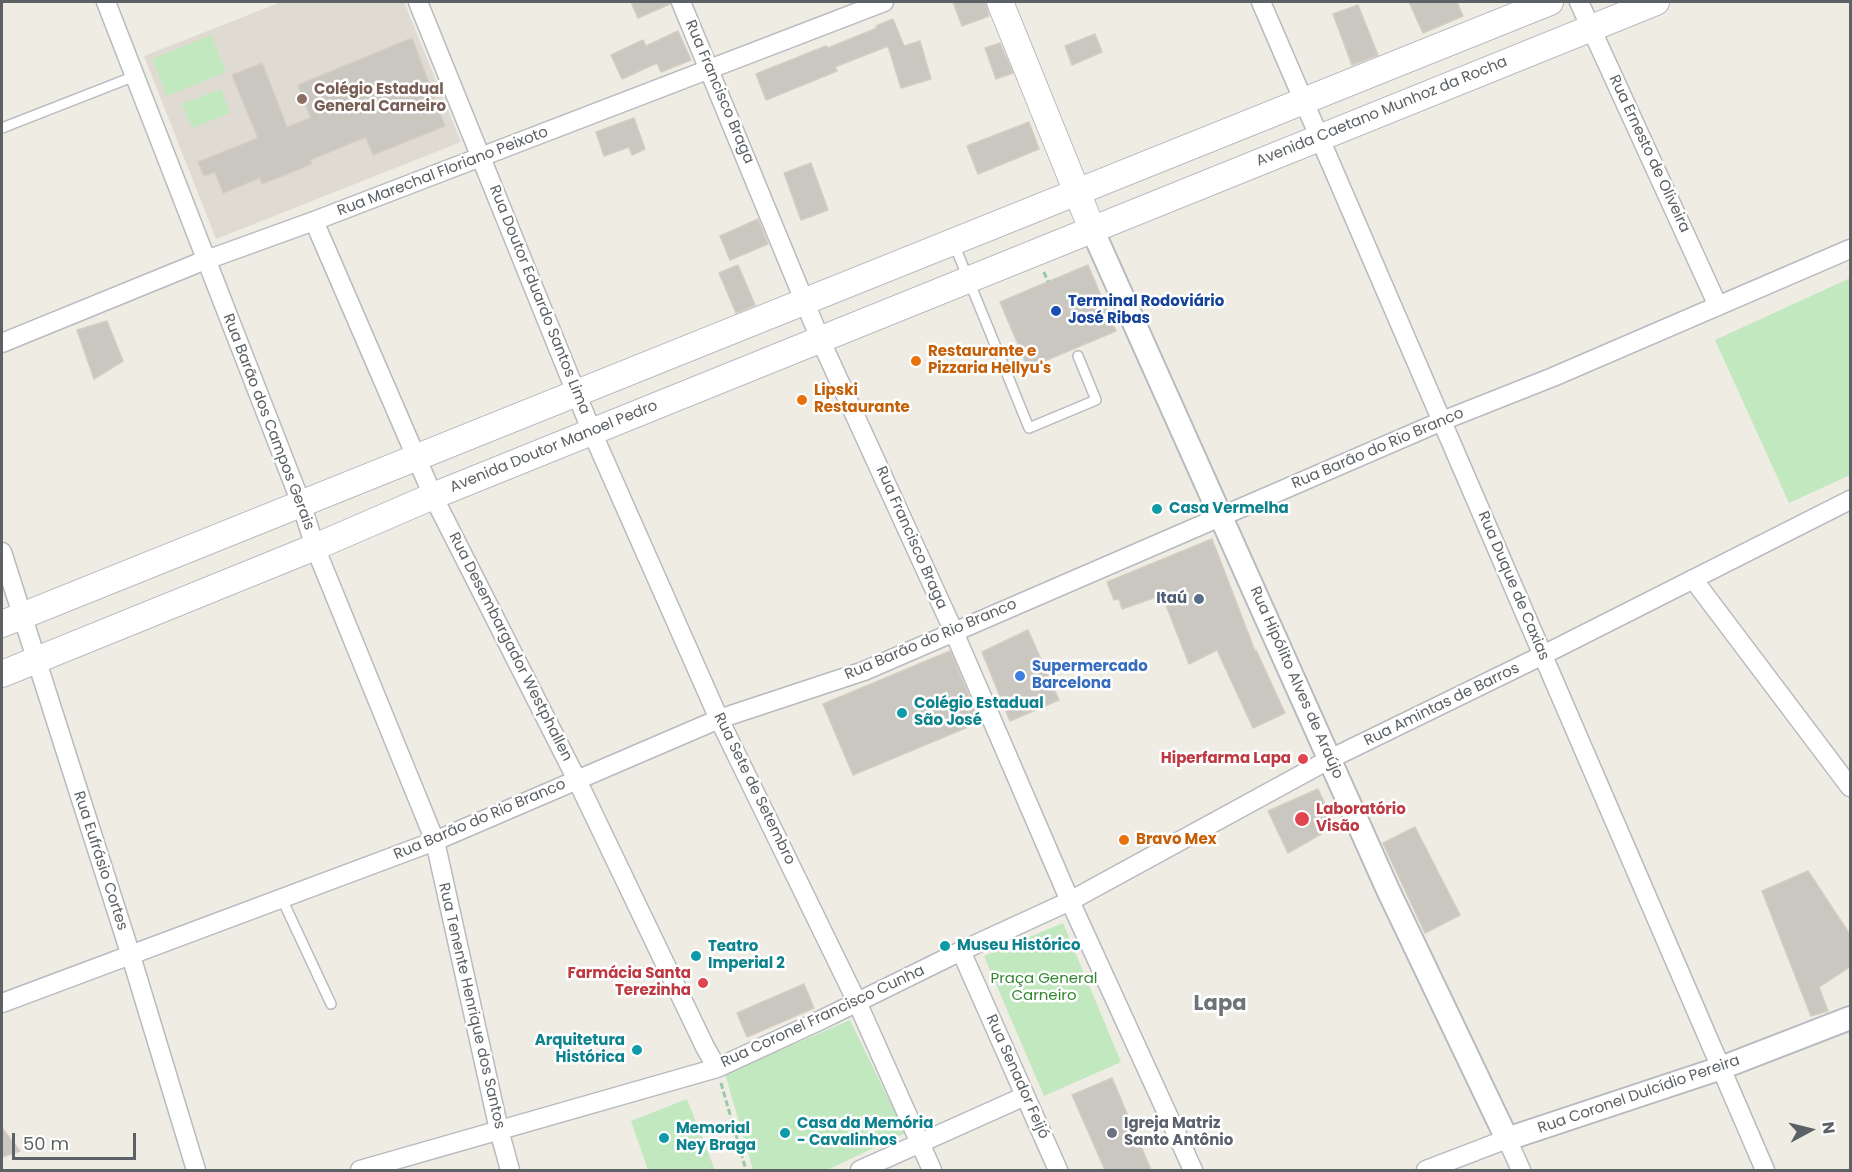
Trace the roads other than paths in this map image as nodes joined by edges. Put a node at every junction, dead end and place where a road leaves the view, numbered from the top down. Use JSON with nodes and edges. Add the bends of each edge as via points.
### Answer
{"nodes":[{"id":1,"x":106,"y":2,"type":"edge"},
{"id":2,"x":418,"y":2,"type":"edge"},
{"id":3,"x":681,"y":2,"type":"edge"},
{"id":4,"x":884,"y":2,"type":"edge"},
{"id":5,"x":1000,"y":2,"type":"edge"},
{"id":6,"x":1018,"y":2,"type":"edge"},
{"id":7,"x":1261,"y":2,"type":"edge"},
{"id":8,"x":1550,"y":2,"type":"edge"},
{"id":9,"x":1579,"y":2,"type":"edge"},
{"id":10,"x":1656,"y":2,"type":"edge"},
{"id":11,"x":1591,"y":28,"type":"junction"},
{"id":12,"x":710,"y":69,"type":"junction"},
{"id":13,"x":135,"y":76,"type":"junction"},
{"id":14,"x":1304,"y":100,"type":"junction"},
{"id":15,"x":2,"y":128,"type":"edge"},
{"id":16,"x":1321,"y":137,"type":"junction"},
{"id":17,"x":481,"y":157,"type":"junction"},
{"id":18,"x":1084,"y":189,"type":"junction"},
{"id":19,"x":314,"y":221,"type":"junction"},
{"id":20,"x":1100,"y":226,"type":"junction"},
{"id":21,"x":953,"y":241,"type":"junction"},
{"id":22,"x":1851,"y":249,"type":"edge"},
{"id":23,"x":206,"y":260,"type":"junction"},
{"id":24,"x":968,"y":279,"type":"junction"},
{"id":25,"x":805,"y":301,"type":"junction"},
{"id":26,"x":1718,"y":306,"type":"junction"},
{"id":27,"x":820,"y":339,"type":"junction"},
{"id":28,"x":2,"y":343,"type":"edge"},
{"id":29,"x":1078,"y":356,"type":"dead end"},
{"id":30,"x":577,"y":392,"type":"junction"},
{"id":31,"x":1442,"y":421,"type":"junction"},
{"id":32,"x":592,"y":432,"type":"junction"},
{"id":33,"x":416,"y":457,"type":"junction"},
{"id":34,"x":433,"y":496,"type":"junction"},
{"id":35,"x":1851,"y":500,"type":"edge"},
{"id":36,"x":301,"y":504,"type":"junction"},
{"id":37,"x":1221,"y":516,"type":"junction"},
{"id":38,"x":315,"y":548,"type":"junction"},
{"id":39,"x":2,"y":552,"type":"edge"},
{"id":40,"x":1693,"y":579,"type":"junction"},
{"id":41,"x":11,"y":620,"type":"edge"},
{"id":42,"x":954,"y":632,"type":"junction"},
{"id":43,"x":1543,"y":655,"type":"junction"},
{"id":44,"x":35,"y":660,"type":"junction"},
{"id":45,"x":2,"y":674,"type":"edge"},
{"id":46,"x":720,"y":719,"type":"junction"},
{"id":47,"x":1330,"y":759,"type":"junction"},
{"id":48,"x":577,"y":780,"type":"junction"},
{"id":49,"x":1851,"y":787,"type":"edge"},
{"id":50,"x":435,"y":841,"type":"junction"},
{"id":51,"x":282,"y":899,"type":"junction"},
{"id":52,"x":1070,"y":902,"type":"junction"},
{"id":53,"x":961,"y":951,"type":"junction"},
{"id":54,"x":131,"y":956,"type":"junction"},
{"id":55,"x":857,"y":1002,"type":"junction"},
{"id":56,"x":2,"y":1004,"type":"edge"},
{"id":57,"x":331,"y":1004,"type":"dead end"},
{"id":58,"x":1851,"y":1018,"type":"edge"},
{"id":59,"x":717,"y":1068,"type":"junction"},
{"id":60,"x":1721,"y":1068,"type":"junction"},
{"id":61,"x":1025,"y":1096,"type":"junction"},
{"id":62,"x":499,"y":1130,"type":"junction"},
{"id":63,"x":1508,"y":1140,"type":"junction"},
{"id":64,"x":920,"y":1143,"type":"junction"},
{"id":65,"x":196,"y":1170,"type":"edge"},
{"id":66,"x":360,"y":1170,"type":"edge"},
{"id":67,"x":510,"y":1170,"type":"edge"},
{"id":68,"x":860,"y":1170,"type":"edge"},
{"id":69,"x":932,"y":1170,"type":"edge"},
{"id":70,"x":1059,"y":1170,"type":"edge"},
{"id":71,"x":1192,"y":1170,"type":"edge"},
{"id":72,"x":1426,"y":1170,"type":"edge"},
{"id":73,"x":1521,"y":1170,"type":"edge"},
{"id":74,"x":1765,"y":1170,"type":"edge"}],
"edges":[{"from":1,"to":13,"type":"street","name":"Rua Barão dos Campos Gerais"},
{"from":2,"to":17,"type":"street","name":"Rua Doutor Eduardo Santos Lima"},
{"from":3,"to":12,"type":"street","name":"Rua Francisco Braga"},
{"from":4,"to":12,"type":"street","name":"Rua Marechal Floriano Peixoto"},
{"from":5,"to":18,"type":"main road"},
{"from":6,"to":18,"type":"main road"},
{"from":7,"to":14,"type":"street","name":"Rua Duque de Caxias"},
{"from":8,"to":14,"type":"main road"},
{"from":9,"to":11,"type":"street","name":"Rua Ernesto de Oliveira"},
{"from":10,"to":11,"type":"main road","name":"Avenida Caetano Munhoz da Rocha"},
{"from":11,"to":16,"type":"main road","name":"Avenida Caetano Munhoz da Rocha"},
{"from":11,"to":26,"type":"street","name":"Rua Ernesto de Oliveira"},
{"from":12,"to":17,"type":"street","name":"Rua Marechal Floriano Peixoto"},
{"from":12,"to":25,"type":"street","name":"Rua Francisco Braga"},
{"from":13,"to":15,"type":"lane"},
{"from":13,"to":23,"type":"street","name":"Rua Barão dos Campos Gerais"},
{"from":14,"to":16,"type":"street","name":"Rua Duque de Caxias"},
{"from":14,"to":18,"type":"main road"},
{"from":16,"to":20,"type":"main road","name":"Avenida Caetano Munhoz da Rocha"},
{"from":16,"to":31,"type":"street","name":"Rua Duque de Caxias"},
{"from":17,"to":19,"type":"street","name":"Rua Marechal Floriano Peixoto"},
{"from":17,"to":30,"type":"street","name":"Rua Doutor Eduardo Santos Lima"},
{"from":18,"to":20,"type":"main road"},
{"from":18,"to":21,"type":"main road"},
{"from":19,"to":23,"type":"street","name":"Rua Marechal Floriano Peixoto"},
{"from":19,"to":33,"type":"street","name":"Rua Desembargador Westphallen"},
{"from":20,"to":24,"type":"main road","name":"Avenida Doutor Manoel Pedro"},
{"from":20,"to":37,"type":"street","name":"Rua Hipólito Alves de Araújo"},
{"from":21,"to":24,"type":"lane"},
{"from":21,"to":25,"type":"main road"},
{"from":22,"to":26,"type":"street","name":"Rua Barão do Rio Branco"},
{"from":23,"to":28,"type":"street","name":"Rua Marechal Floriano Peixoto"},
{"from":23,"to":36,"type":"street","name":"Rua Barão dos Campos Gerais"},
{"from":24,"to":27,"type":"main road","name":"Avenida Doutor Manoel Pedro"},
{"from":24,"to":29,"type":"lane","via":[[1029,428],[1096,400]]},
{"from":25,"to":27,"type":"street","name":"Rua Francisco Braga"},
{"from":25,"to":30,"type":"main road"},
{"from":26,"to":31,"type":"street","name":"Rua Barão do Rio Branco"},
{"from":27,"to":32,"type":"main road","name":"Avenida Doutor Manoel Pedro"},
{"from":27,"to":42,"type":"street","name":"Rua Francisco Braga"},
{"from":30,"to":32,"type":"street","name":"Rua Doutor Eduardo Santos Lima"},
{"from":30,"to":33,"type":"main road"},
{"from":31,"to":37,"type":"street","name":"Rua Barão do Rio Branco"},
{"from":31,"to":43,"type":"street","name":"Rua Duque de Caxias"},
{"from":32,"to":34,"type":"main road","name":"Avenida Doutor Manoel Pedro"},
{"from":32,"to":46,"type":"street","name":"Rua Sete de Setembro"},
{"from":33,"to":34,"type":"street","name":"Rua Desembargador Westphallen"},
{"from":33,"to":36,"type":"main road"},
{"from":34,"to":38,"type":"main road","name":"Avenida Doutor Manoel Pedro"},
{"from":34,"to":48,"type":"street","name":"Rua Desembargador Westphallen"},
{"from":35,"to":40,"type":"street","name":"Rua Amintas de Barros"},
{"from":36,"to":38,"type":"street","name":"Rua Barão dos Campos Gerais"},
{"from":36,"to":41,"type":"main road"},
{"from":37,"to":42,"type":"street","name":"Rua Barão do Rio Branco"},
{"from":37,"to":47,"type":"street","name":"Rua Hipólito Alves de Araújo"},
{"from":38,"to":44,"type":"main road","name":"Avenida Doutor Manoel Pedro"},
{"from":38,"to":50,"type":"street","name":"Rua Barão dos Campos Gerais"},
{"from":39,"to":41,"type":"street","name":"Rua Eufrásio Cortes"},
{"from":40,"to":43,"type":"street","name":"Rua Amintas de Barros"},
{"from":40,"to":49,"type":"street"},
{"from":41,"to":44,"type":"street","name":"Rua Eufrásio Cortes"},
{"from":42,"to":46,"type":"street","name":"Rua Barão do Rio Branco","via":[[864,671]]},
{"from":42,"to":52,"type":"street","name":"Rua Francisco Braga"},
{"from":43,"to":47,"type":"street","name":"Rua Amintas de Barros"},
{"from":43,"to":60,"type":"street","name":"Rua Duque de Caxias"},
{"from":44,"to":45,"type":"main road","name":"Avenida Doutor Manoel Pedro"},
{"from":44,"to":54,"type":"street","name":"Rua Eufrásio Cortes"},
{"from":46,"to":48,"type":"street","name":"Rua Barão do Rio Branco"},
{"from":46,"to":55,"type":"street","name":"Rua Sete de Setembro"},
{"from":47,"to":52,"type":"street","name":"Rua Amintas de Barros"},
{"from":47,"to":63,"type":"street","name":"Rua Hipólito Alves de Araújo"},
{"from":48,"to":50,"type":"street","name":"Rua Barão do Rio Branco"},
{"from":48,"to":59,"type":"street","name":"Rua Desembargador Westphallen"},
{"from":50,"to":51,"type":"street","name":"Rua Barão do Rio Branco"},
{"from":50,"to":62,"type":"street","name":"Rua Tenente Henrique dos Santos"},
{"from":51,"to":54,"type":"street","name":"Rua Barão do Rio Branco"},
{"from":51,"to":57,"type":"lane"},
{"from":52,"to":53,"type":"street","name":"Rua Coronel Francisco Cunha"},
{"from":52,"to":71,"type":"street","name":"Rua Francisco Braga"},
{"from":53,"to":55,"type":"street","name":"Rua Coronel Francisco Cunha"},
{"from":53,"to":61,"type":"street","name":"Rua Senador Feijó"},
{"from":54,"to":56,"type":"street","name":"Rua Barão do Rio Branco"},
{"from":54,"to":65,"type":"street","name":"Rua Eufrásio Cortes"},
{"from":55,"to":59,"type":"street","name":"Rua Coronel Francisco Cunha"},
{"from":55,"to":64,"type":"street","name":"Rua Sete de Setembro"},
{"from":58,"to":60,"type":"street","name":"Rua Coronel Dulcídio Pereira"},
{"from":59,"to":62,"type":"street","name":"Rua Coronel Francisco Cunha"},
{"from":60,"to":63,"type":"street","name":"Rua Coronel Dulcídio Pereira"},
{"from":60,"to":74,"type":"street","name":"Rua Duque de Caxias"},
{"from":61,"to":64,"type":"street"},
{"from":61,"to":70,"type":"street","name":"Rua Senador Feijó"},
{"from":62,"to":66,"type":"street","name":"Rua Coronel Francisco Cunha"},
{"from":62,"to":67,"type":"street","name":"Rua Tenente Henrique dos Santos"},
{"from":63,"to":72,"type":"street","name":"Rua Coronel Dulcídio Pereira"},
{"from":63,"to":73,"type":"street","name":"Rua Hipólito Alves de Araújo"},
{"from":64,"to":68,"type":"street"},
{"from":64,"to":69,"type":"street","name":"Rua Sete de Setembro"}]}
